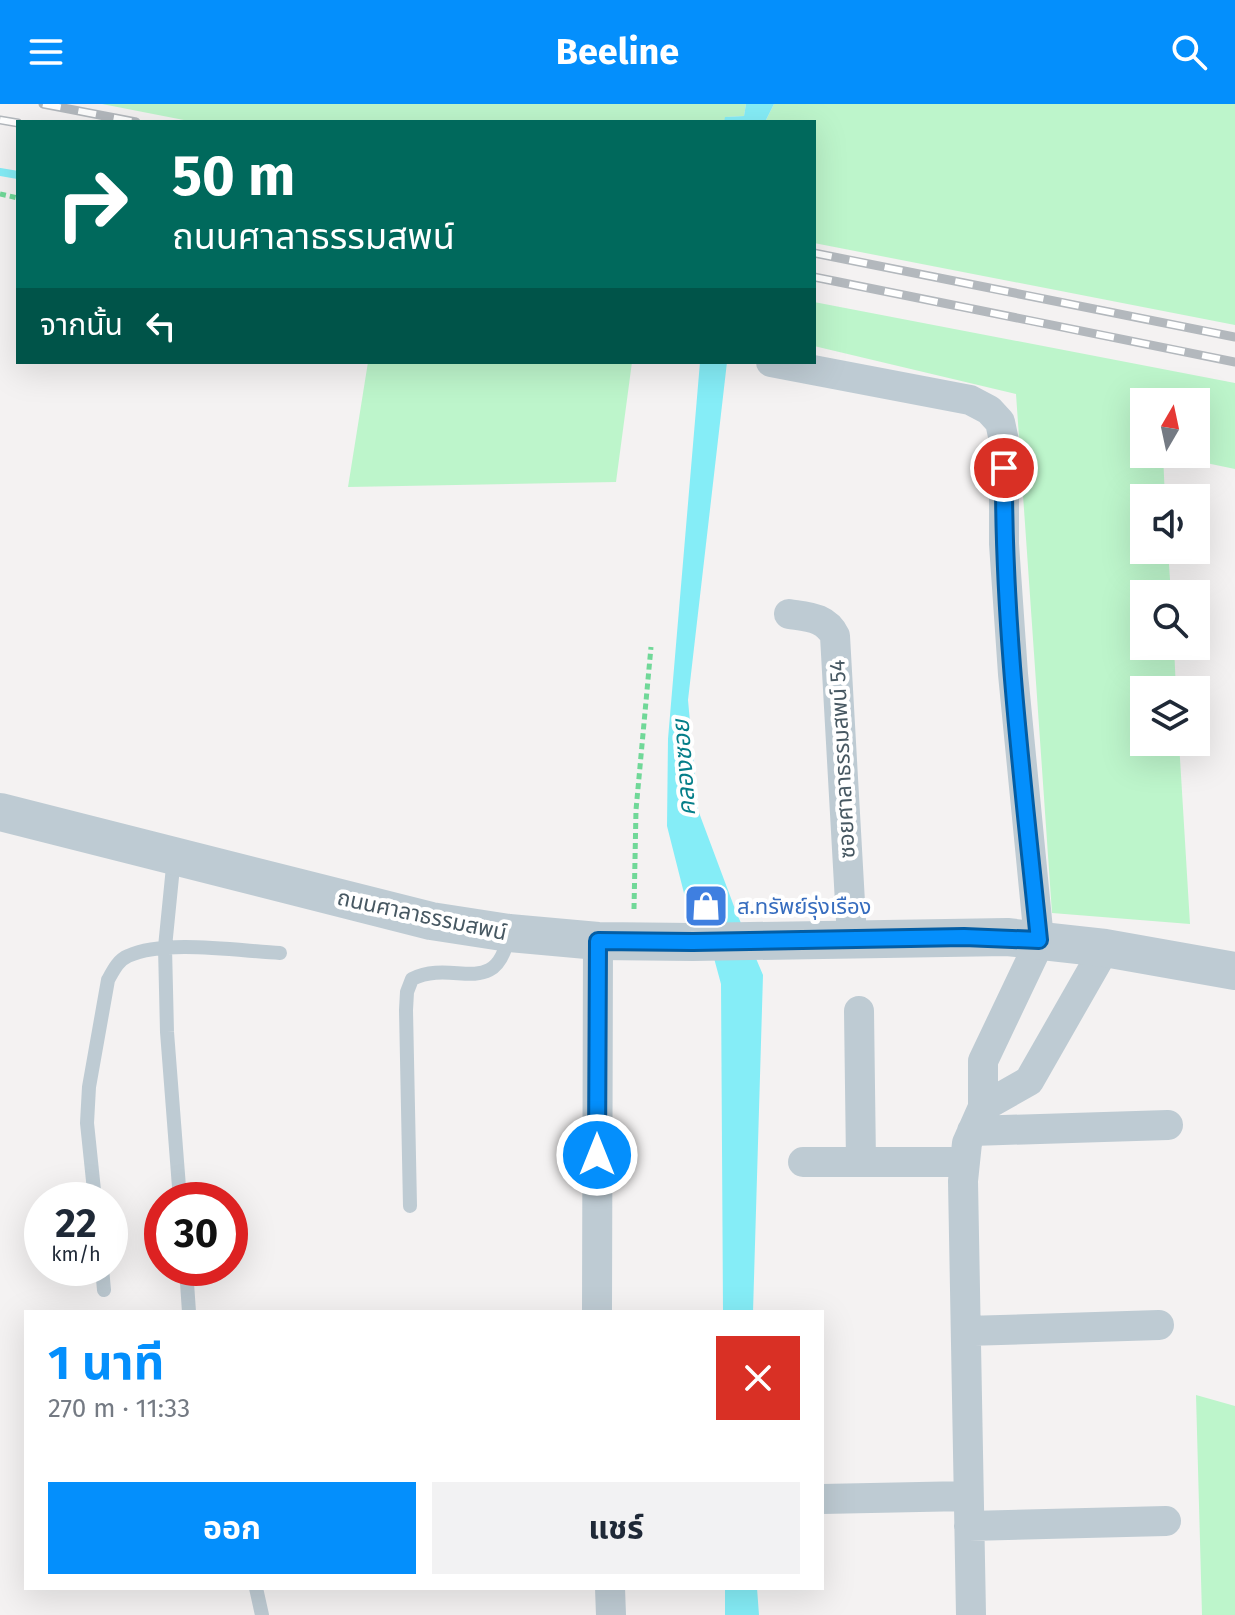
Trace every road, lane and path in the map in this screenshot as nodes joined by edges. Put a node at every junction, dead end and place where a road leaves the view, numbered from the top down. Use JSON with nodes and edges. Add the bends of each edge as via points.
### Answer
{"nodes":[{"id":1,"x":781,"y":364,"type":"edge"},
{"id":2,"x":789,"y":614,"type":"dead end"},
{"id":3,"x":651,"y":647,"type":"dead end"},
{"id":4,"x":0,"y":812,"type":"edge"},
{"id":5,"x":174,"y":857,"type":"junction"},
{"id":6,"x":509,"y":933,"type":"junction"},
{"id":7,"x":852,"y":938,"type":"junction"},
{"id":8,"x":1040,"y":940,"type":"junction"},
{"id":9,"x":616,"y":941,"type":"junction"},
{"id":10,"x":165,"y":947,"type":"junction"},
{"id":11,"x":1105,"y":948,"type":"junction"},
{"id":12,"x":280,"y":953,"type":"dead end"},
{"id":13,"x":1235,"y":971,"type":"edge"},
{"id":14,"x":859,"y":1011,"type":"dead end"},
{"id":15,"x":978,"y":1119,"type":"junction"},
{"id":16,"x":1168,"y":1125,"type":"dead end"},
{"id":17,"x":803,"y":1162,"type":"dead end"},
{"id":18,"x":861,"y":1162,"type":"junction"},
{"id":19,"x":964,"y":1162,"type":"junction"},
{"id":20,"x":93,"y":1182,"type":"edge"},
{"id":21,"x":179,"y":1182,"type":"edge"},
{"id":22,"x":410,"y":1206,"type":"dead end"},
{"id":23,"x":104,"y":1286,"type":"edge"},
{"id":24,"x":187,"y":1286,"type":"edge"},
{"id":25,"x":104,"y":1290,"type":"dead end"},
{"id":26,"x":189,"y":1310,"type":"edge"},
{"id":27,"x":597,"y":1310,"type":"edge"},
{"id":28,"x":1159,"y":1325,"type":"dead end"},
{"id":29,"x":966,"y":1331,"type":"junction"},
{"id":30,"x":824,"y":1499,"type":"edge"},
{"id":31,"x":968,"y":1511,"type":"junction"},
{"id":32,"x":1166,"y":1521,"type":"dead end"},
{"id":33,"x":256,"y":1590,"type":"edge"},
{"id":34,"x":610,"y":1590,"type":"edge"},
{"id":35,"x":262,"y":1615,"type":"edge"},
{"id":36,"x":611,"y":1615,"type":"edge"},
{"id":37,"x":971,"y":1615,"type":"edge"}],
"edges":[{"from":1,"to":8,"type":"street","via":[[970,400],[1000,422],[1013,674]]},
{"from":2,"to":7,"type":"street","name":"ซอยศาลาธรรมสพน์ 54","via":[[819,619],[835,636]]},
{"from":3,"to":9,"type":"path","via":[[636,810]]},
{"from":4,"to":5,"type":"street","name":"ถนนศาลาธรรมสพน์"},
{"from":5,"to":6,"type":"street","name":"ถนนศาลาธรรมสพน์","via":[[431,921]]},
{"from":5,"to":10,"type":"lane"},
{"from":6,"to":9,"type":"street","name":"ถนนศาลาธรรมสพน์"},
{"from":6,"to":22,"type":"lane","via":[[497,968],[423,973],[412,979],[407,992]]},
{"from":7,"to":8,"type":"street","name":"ถนนศาลาธรรมสพน์"},
{"from":7,"to":9,"type":"street","name":"ถนนศาลาธรรมสพน์"},
{"from":8,"to":11,"type":"street","name":"ถนนศาลาธรรมสพน์"},
{"from":8,"to":15,"type":"street","via":[[983,1061]]},
{"from":9,"to":27,"type":"street"},
{"from":10,"to":12,"type":"lane"},
{"from":10,"to":20,"type":"lane","via":[[127,956],[108,980],[89,1087]]},
{"from":10,"to":21,"type":"lane"},
{"from":11,"to":13,"type":"street","name":"ถนนศาลาธรรมสพน์"},
{"from":11,"to":15,"type":"street","via":[[1029,1081]]},
{"from":14,"to":18,"type":"street"},
{"from":15,"to":16,"type":"street"},
{"from":15,"to":19,"type":"street"},
{"from":17,"to":18,"type":"street"},
{"from":18,"to":19,"type":"street"},
{"from":19,"to":29,"type":"street"},
{"from":23,"to":25,"type":"lane"},
{"from":24,"to":26,"type":"lane"},
{"from":28,"to":29,"type":"street"},
{"from":29,"to":31,"type":"street"},
{"from":30,"to":31,"type":"street"},
{"from":31,"to":32,"type":"street"},
{"from":31,"to":37,"type":"street"},
{"from":33,"to":35,"type":"lane"},
{"from":34,"to":36,"type":"street"}]}
